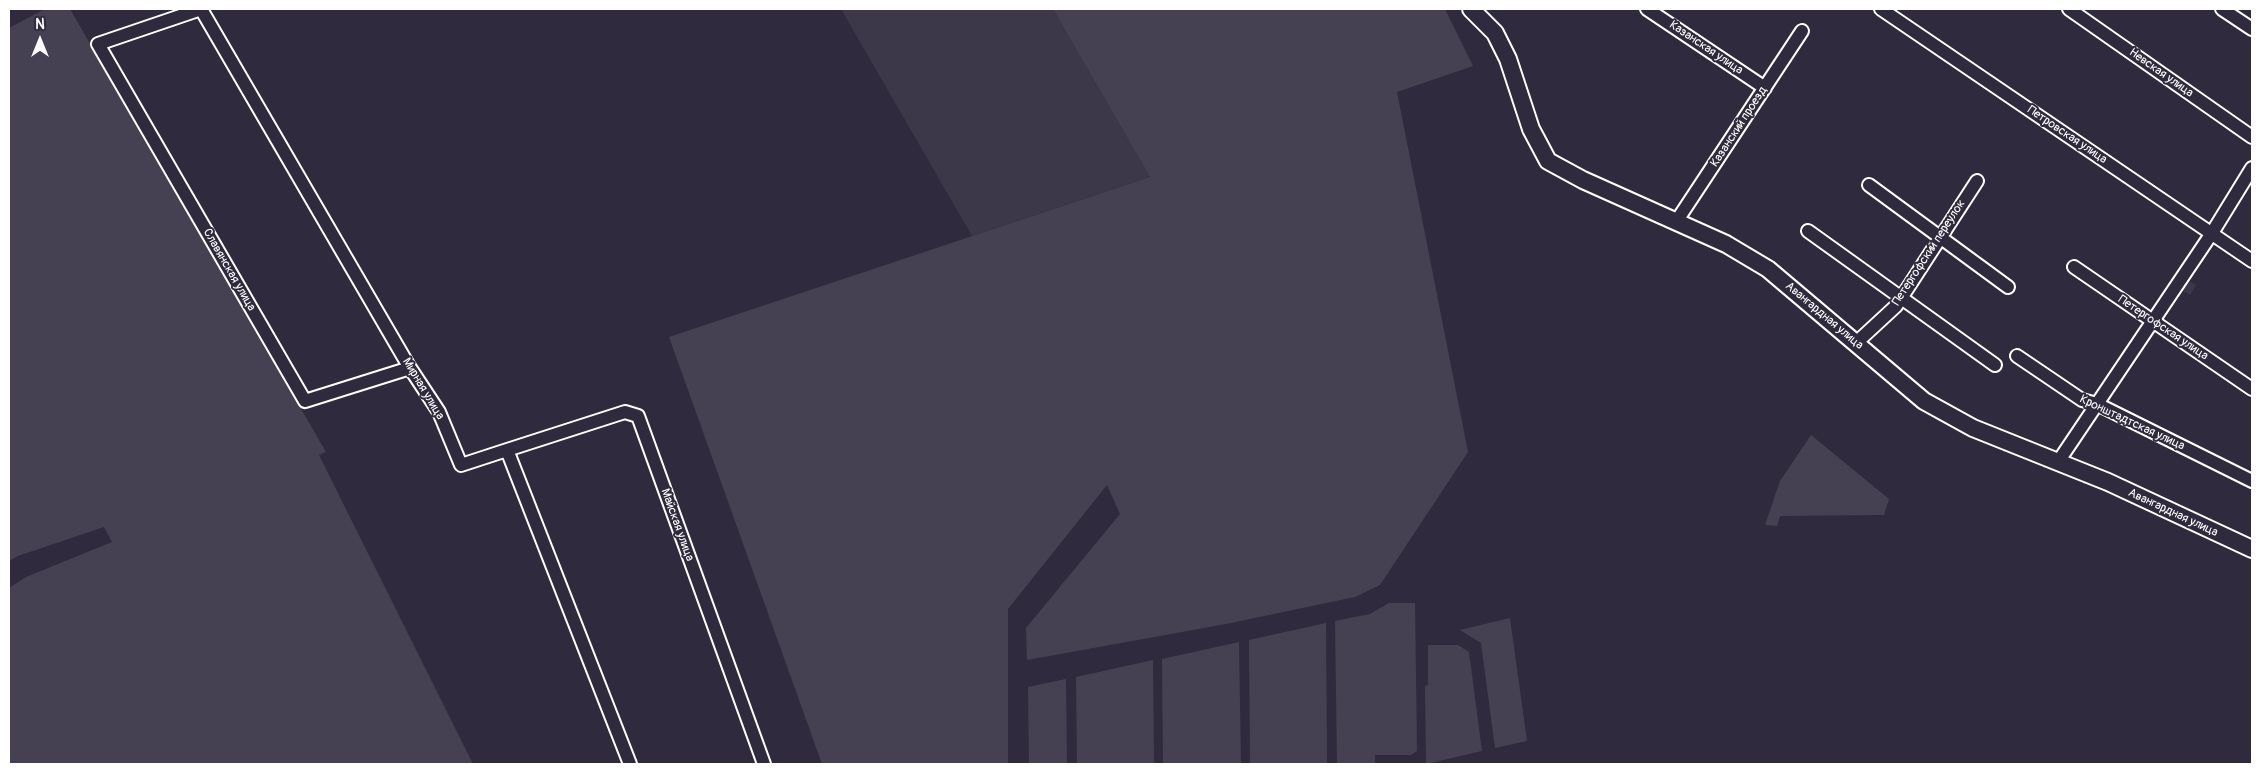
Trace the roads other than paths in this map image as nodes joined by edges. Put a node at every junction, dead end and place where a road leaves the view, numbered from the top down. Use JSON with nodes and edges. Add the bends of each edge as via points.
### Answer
{"nodes":[{"id":1,"x":201,"y":9,"type":"edge"},
{"id":2,"x":1471,"y":9,"type":"edge"},
{"id":3,"x":1648,"y":9,"type":"edge"},
{"id":4,"x":1881,"y":9,"type":"edge"},
{"id":5,"x":2069,"y":9,"type":"edge"},
{"id":6,"x":2222,"y":9,"type":"edge"},
{"id":7,"x":2252,"y":29,"type":"edge"},
{"id":8,"x":1802,"y":32,"type":"dead end"},
{"id":9,"x":1765,"y":88,"type":"junction"},
{"id":10,"x":2252,"y":137,"type":"edge"},
{"id":11,"x":2252,"y":168,"type":"edge"},
{"id":12,"x":1977,"y":181,"type":"dead end"},
{"id":13,"x":1869,"y":186,"type":"dead end"},
{"id":14,"x":1676,"y":222,"type":"junction"},
{"id":15,"x":1808,"y":231,"type":"dead end"},
{"id":16,"x":2212,"y":233,"type":"junction"},
{"id":17,"x":1940,"y":238,"type":"junction"},
{"id":18,"x":2252,"y":261,"type":"edge"},
{"id":19,"x":2074,"y":267,"type":"dead end"},
{"id":20,"x":2008,"y":287,"type":"dead end"},
{"id":21,"x":1902,"y":298,"type":"junction"},
{"id":22,"x":2153,"y":321,"type":"junction"},
{"id":23,"x":1856,"y":343,"type":"junction"},
{"id":24,"x":2017,"y":356,"type":"dead end"},
{"id":25,"x":1995,"y":365,"type":"dead end"},
{"id":26,"x":410,"y":368,"type":"junction"},
{"id":27,"x":2252,"y":389,"type":"edge"},
{"id":28,"x":2097,"y":404,"type":"junction"},
{"id":29,"x":507,"y":450,"type":"junction"},
{"id":30,"x":2058,"y":462,"type":"junction"},
{"id":31,"x":2252,"y":481,"type":"edge"},
{"id":32,"x":2252,"y":549,"type":"edge"},
{"id":33,"x":630,"y":764,"type":"edge"},
{"id":34,"x":764,"y":764,"type":"edge"}],
"edges":[{"from":1,"to":26,"type":"street","name":"Мирная улица"},
{"from":1,"to":26,"type":"street","name":"Славянская улица","via":[[98,44],[305,401]]},
{"from":2,"to":14,"type":"main road","name":"Авангардная улица","via":[[1495,33],[1508,59],[1531,129],[1548,161]]},
{"from":3,"to":9,"type":"street","name":"Казанская улица"},
{"from":4,"to":16,"type":"street","name":"Петровская улица"},
{"from":5,"to":10,"type":"street","name":"Невская улица"},
{"from":6,"to":7,"type":"street"},
{"from":8,"to":9,"type":"street","name":"Казанский проезд"},
{"from":9,"to":14,"type":"street","name":"Казанский проезд"},
{"from":11,"to":16,"type":"street"},
{"from":12,"to":17,"type":"street","name":"Петергофский переулок"},
{"from":13,"to":17,"type":"street"},
{"from":14,"to":23,"type":"main road","name":"Авангардная улица","via":[[1726,244],[1768,269]]},
{"from":15,"to":21,"type":"street"},
{"from":16,"to":18,"type":"street","name":"Петровская улица"},
{"from":16,"to":22,"type":"street"},
{"from":17,"to":20,"type":"street"},
{"from":17,"to":21,"type":"street","name":"Петергофский переулок"},
{"from":19,"to":22,"type":"street","name":"Петергофская улица"},
{"from":21,"to":23,"type":"street","name":"Петергофский переулок"},
{"from":21,"to":25,"type":"street"},
{"from":22,"to":27,"type":"street","name":"Петергофская улица"},
{"from":22,"to":28,"type":"street"},
{"from":23,"to":30,"type":"main road","name":"Авангардная улица","via":[[1924,401],[1973,428]]},
{"from":24,"to":28,"type":"street","name":"Кронштадтская улица","via":[[2082,400]]},
{"from":26,"to":29,"type":"street","name":"Мирная улица","via":[[439,412],[461,465]]},
{"from":28,"to":30,"type":"street"},
{"from":28,"to":31,"type":"street","name":"Кронштадтская улица"},
{"from":29,"to":33,"type":"street"},
{"from":29,"to":34,"type":"street","name":"Майская улица","via":[[624,412],[638,416]]},
{"from":30,"to":32,"type":"main road","name":"Авангардная улица"}]}
